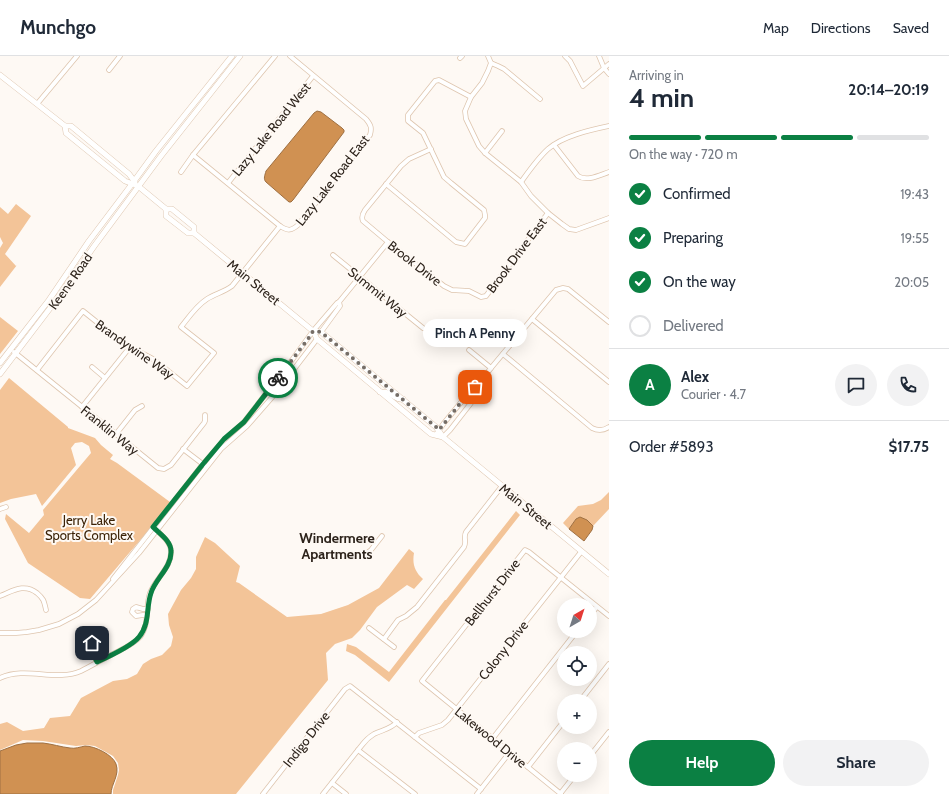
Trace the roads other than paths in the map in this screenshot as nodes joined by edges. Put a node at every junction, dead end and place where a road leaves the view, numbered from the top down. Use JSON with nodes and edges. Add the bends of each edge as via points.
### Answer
{"nodes":[{"id":1,"x":77,"y":56,"type":"edge"},
{"id":2,"x":120,"y":56,"type":"edge"},
{"id":3,"x":232,"y":56,"type":"edge"},
{"id":4,"x":240,"y":56,"type":"edge"},
{"id":5,"x":275,"y":56,"type":"edge"},
{"id":6,"x":290,"y":56,"type":"edge"},
{"id":7,"x":488,"y":56,"type":"edge"},
{"id":8,"x":565,"y":56,"type":"edge"},
{"id":9,"x":599,"y":56,"type":"edge"},
{"id":10,"x":491,"y":63,"type":"junction"},
{"id":11,"x":609,"y":64,"type":"edge"},
{"id":12,"x":604,"y":68,"type":"junction"},
{"id":13,"x":109,"y":70,"type":"dead end"},
{"id":14,"x":609,"y":74,"type":"edge"},
{"id":15,"x":0,"y":75,"type":"edge"},
{"id":16,"x":313,"y":76,"type":"junction"},
{"id":17,"x":471,"y":97,"type":"junction"},
{"id":18,"x":540,"y":99,"type":"dead end"},
{"id":19,"x":37,"y":104,"type":"junction"},
{"id":20,"x":609,"y":126,"type":"edge"},
{"id":21,"x":502,"y":131,"type":"dead end"},
{"id":22,"x":554,"y":145,"type":"junction"},
{"id":23,"x":431,"y":149,"type":"junction"},
{"id":24,"x":485,"y":153,"type":"junction"},
{"id":25,"x":193,"y":155,"type":"junction"},
{"id":26,"x":181,"y":172,"type":"dead end"},
{"id":27,"x":609,"y":172,"type":"edge"},
{"id":28,"x":133,"y":182,"type":"junction"},
{"id":29,"x":521,"y":182,"type":"junction"},
{"id":30,"x":228,"y":183,"type":"junction"},
{"id":31,"x":386,"y":184,"type":"junction"},
{"id":32,"x":138,"y":186,"type":"junction"},
{"id":33,"x":166,"y":209,"type":"junction"},
{"id":34,"x":548,"y":213,"type":"junction"},
{"id":35,"x":609,"y":218,"type":"edge"},
{"id":36,"x":280,"y":226,"type":"junction"},
{"id":37,"x":194,"y":233,"type":"junction"},
{"id":38,"x":388,"y":242,"type":"junction"},
{"id":39,"x":333,"y":255,"type":"dead end"},
{"id":40,"x":243,"y":273,"type":"junction"},
{"id":41,"x":359,"y":277,"type":"junction"},
{"id":42,"x":484,"y":297,"type":"joint"},
{"id":43,"x":340,"y":302,"type":"junction"},
{"id":44,"x":532,"y":319,"type":"junction"},
{"id":45,"x":609,"y":322,"type":"edge"},
{"id":46,"x":423,"y":328,"type":"dead end"},
{"id":47,"x":313,"y":331,"type":"junction"},
{"id":48,"x":321,"y":332,"type":"junction"},
{"id":49,"x":317,"y":339,"type":"junction"},
{"id":50,"x":130,"y":347,"type":"junction"},
{"id":51,"x":11,"y":350,"type":"junction"},
{"id":52,"x":468,"y":350,"type":"dead end"},
{"id":53,"x":16,"y":354,"type":"junction"},
{"id":54,"x":503,"y":354,"type":"junction"},
{"id":55,"x":0,"y":363,"type":"edge"},
{"id":56,"x":92,"y":367,"type":"dead end"},
{"id":57,"x":491,"y":368,"type":"junction"},
{"id":58,"x":37,"y":370,"type":"junction"},
{"id":59,"x":0,"y":374,"type":"edge"},
{"id":60,"x":105,"y":378,"type":"junction"},
{"id":61,"x":481,"y":381,"type":"junction"},
{"id":62,"x":609,"y":382,"type":"edge"},
{"id":63,"x":187,"y":386,"type":"joint"},
{"id":64,"x":380,"y":392,"type":"junction"},
{"id":65,"x":403,"y":400,"type":"junction"},
{"id":66,"x":142,"y":406,"type":"dead end"},
{"id":67,"x":82,"y":407,"type":"junction"},
{"id":68,"x":205,"y":415,"type":"dead end"},
{"id":69,"x":609,"y":427,"type":"edge"},
{"id":70,"x":439,"y":430,"type":"junction"},
{"id":71,"x":116,"y":434,"type":"junction"},
{"id":72,"x":435,"y":436,"type":"junction"},
{"id":73,"x":443,"y":437,"type":"junction"},
{"id":74,"x":183,"y":449,"type":"junction"},
{"id":75,"x":203,"y":464,"type":"junction"},
{"id":76,"x":208,"y":467,"type":"junction"},
{"id":77,"x":502,"y":486,"type":"junction"},
{"id":78,"x":6,"y":507,"type":"dead end"},
{"id":79,"x":0,"y":509,"type":"edge"},
{"id":80,"x":153,"y":527,"type":"junction"},
{"id":81,"x":157,"y":531,"type":"junction"},
{"id":82,"x":382,"y":536,"type":"dead end"},
{"id":83,"x":582,"y":552,"type":"junction"},
{"id":84,"x":367,"y":553,"type":"dead end"},
{"id":85,"x":609,"y":574,"type":"edge"},
{"id":86,"x":561,"y":578,"type":"junction"},
{"id":87,"x":111,"y":583,"type":"junction"},
{"id":88,"x":0,"y":596,"type":"edge"},
{"id":89,"x":586,"y":598,"type":"edge"},
{"id":90,"x":597,"y":607,"type":"edge"},
{"id":91,"x":148,"y":609,"type":"junction"},
{"id":92,"x":46,"y":610,"type":"dead end"},
{"id":93,"x":147,"y":616,"type":"junction"},
{"id":94,"x":609,"y":616,"type":"edge"},
{"id":95,"x":370,"y":628,"type":"dead end"},
{"id":96,"x":0,"y":632,"type":"edge"},
{"id":97,"x":571,"y":638,"type":"edge"},
{"id":98,"x":384,"y":639,"type":"junction"},
{"id":99,"x":394,"y":647,"type":"dead end"},
{"id":100,"x":92,"y":652,"type":"dead end"},
{"id":101,"x":97,"y":662,"type":"junction"},
{"id":102,"x":609,"y":664,"type":"edge"},
{"id":103,"x":0,"y":678,"type":"edge"},
{"id":104,"x":422,"y":681,"type":"joint"},
{"id":105,"x":585,"y":694,"type":"edge"},
{"id":106,"x":456,"y":709,"type":"junction"},
{"id":107,"x":397,"y":722,"type":"junction"},
{"id":108,"x":557,"y":730,"type":"edge"},
{"id":109,"x":609,"y":732,"type":"edge"},
{"id":110,"x":416,"y":737,"type":"junction"},
{"id":111,"x":492,"y":738,"type":"junction"},
{"id":112,"x":597,"y":747,"type":"edge"},
{"id":113,"x":358,"y":750,"type":"junction"},
{"id":114,"x":510,"y":752,"type":"junction"},
{"id":115,"x":528,"y":767,"type":"junction"},
{"id":116,"x":570,"y":782,"type":"edge"},
{"id":117,"x":332,"y":783,"type":"junction"},
{"id":118,"x":481,"y":789,"type":"junction"},
{"id":119,"x":263,"y":794,"type":"edge"},
{"id":120,"x":324,"y":794,"type":"edge"},
{"id":121,"x":346,"y":794,"type":"edge"},
{"id":122,"x":415,"y":794,"type":"edge"},
{"id":123,"x":477,"y":794,"type":"edge"},
{"id":124,"x":561,"y":794,"type":"edge"}],
"edges":[{"from":1,"to":19,"type":"street"},
{"from":2,"to":13,"type":"street"},
{"from":3,"to":28,"type":"main road","name":"Keene Road"},
{"from":4,"to":32,"type":"main road","name":"Keene Road"},
{"from":5,"to":25,"type":"street"},
{"from":6,"to":16,"type":"street"},
{"from":7,"to":10,"type":"street"},
{"from":8,"to":12,"type":"street","via":[[583,86]]},
{"from":9,"to":12,"type":"street"},
{"from":10,"to":17,"type":"street","via":[[486,77]]},
{"from":10,"to":18,"type":"street","via":[[504,69]]},
{"from":11,"to":12,"type":"street"},
{"from":12,"to":14,"type":"street"},
{"from":15,"to":19,"type":"main road","name":"Main Street"},
{"from":16,"to":30,"type":"street","name":"Lazy Lake Road West"},
{"from":16,"to":36,"type":"street","name":"Lazy Lake Road East","via":[[366,119],[372,129],[370,135],[298,225],[290,230]]},
{"from":17,"to":23,"type":"street","via":[[439,80],[435,81],[408,115],[408,120],[423,133]]},
{"from":17,"to":24,"type":"street","via":[[465,111],[466,119]]},
{"from":19,"to":28,"type":"main road","name":"Main Street","via":[[65,126],[66,133],[125,180]]},
{"from":20,"to":22,"type":"street","via":[[565,138]]},
{"from":21,"to":24,"type":"street"},
{"from":22,"to":27,"type":"street","via":[[581,178]]},
{"from":22,"to":29,"type":"street","via":[[541,156]]},
{"from":23,"to":31,"type":"street","via":[[405,162]]},
{"from":23,"to":31,"type":"street","via":[[444,177],[484,210],[484,218],[465,244],[456,242]]},
{"from":24,"to":29,"type":"street"},
{"from":25,"to":26,"type":"street"},
{"from":25,"to":30,"type":"street"},
{"from":28,"to":32,"type":"main road","name":"Main Street"},
{"from":28,"to":51,"type":"main road","name":"Keene Road"},
{"from":29,"to":34,"type":"street","via":[[530,196]]},
{"from":30,"to":36,"type":"street"},
{"from":31,"to":38,"type":"street","name":"Brook Drive","via":[[365,210],[362,219]]},
{"from":32,"to":33,"type":"main road","name":"Main Street"},
{"from":32,"to":53,"type":"main road","name":"Keene Road"},
{"from":33,"to":37,"type":"main road","name":"Main Street","via":[[172,209],[194,227]]},
{"from":33,"to":37,"type":"main road","name":"Main Street","via":[[166,216],[188,233]]},
{"from":34,"to":35,"type":"street","via":[[569,229],[576,230]]},
{"from":34,"to":42,"type":"street","name":"Brook Drive East"},
{"from":36,"to":40,"type":"street","name":"Lazy Lake Road East"},
{"from":37,"to":40,"type":"main road","name":"Main Street"},
{"from":38,"to":41,"type":"street"},
{"from":38,"to":42,"type":"street","name":"Brook Drive","via":[[444,286]]},
{"from":39,"to":41,"type":"street","name":"Summit Way"},
{"from":40,"to":47,"type":"main road","name":"Main Street"},
{"from":40,"to":63,"type":"street","name":"Lazy Lake Road East","via":[[232,286],[198,306],[181,327],[214,353]]},
{"from":41,"to":43,"type":"street"},
{"from":41,"to":46,"type":"street","name":"Summit Way"},
{"from":43,"to":47,"type":"street"},
{"from":43,"to":48,"type":"street","via":[[340,306]]},
{"from":44,"to":45,"type":"street","via":[[554,291],[563,288],[570,290]]},
{"from":44,"to":54,"type":"street"},
{"from":44,"to":62,"type":"street"},
{"from":47,"to":48,"type":"main road"},
{"from":47,"to":49,"type":"main road","name":"Main Street"},
{"from":47,"to":75,"type":"street","via":[[244,422],[224,439]]},
{"from":48,"to":49,"type":"main road"},
{"from":48,"to":65,"type":"main road","name":"Main Street"},
{"from":49,"to":64,"type":"main road","name":"Main Street"},
{"from":49,"to":76,"type":"street","via":[[275,394],[247,426],[221,449]]},
{"from":50,"to":58,"type":"street","name":"Brandywine Way","via":[[83,311]]},
{"from":50,"to":60,"type":"street"},
{"from":50,"to":63,"type":"street","name":"Brandywine Way","via":[[153,359]]},
{"from":51,"to":53,"type":"street","name":"Franklin Way"},
{"from":51,"to":55,"type":"main road","name":"Keene Road"},
{"from":52,"to":57,"type":"street"},
{"from":53,"to":58,"type":"street","name":"Franklin Way"},
{"from":53,"to":59,"type":"main road","name":"Keene Road"},
{"from":54,"to":57,"type":"street"},
{"from":54,"to":69,"type":"street","via":[[592,428],[601,430]]},
{"from":56,"to":60,"type":"street"},
{"from":57,"to":61,"type":"street"},
{"from":58,"to":67,"type":"street","name":"Franklin Way"},
{"from":60,"to":67,"type":"street"},
{"from":61,"to":70,"type":"street"},
{"from":61,"to":73,"type":"street","via":[[471,402]]},
{"from":64,"to":65,"type":"main road"},
{"from":64,"to":72,"type":"main road","name":"Main Street"},
{"from":65,"to":70,"type":"main road","name":"Main Street"},
{"from":66,"to":71,"type":"street","via":[[135,410]]},
{"from":67,"to":71,"type":"street","name":"Franklin Way"},
{"from":68,"to":74,"type":"street","name":"Franklin Way","via":[[204,423]]},
{"from":70,"to":72,"type":"street"},
{"from":70,"to":73,"type":"main road","name":"Main Street"},
{"from":71,"to":74,"type":"street","name":"Franklin Way","via":[[158,468],[168,467]]},
{"from":72,"to":73,"type":"main road","name":"Main Street"},
{"from":73,"to":77,"type":"main road","name":"Main Street"},
{"from":74,"to":75,"type":"street"},
{"from":75,"to":76,"type":"street"},
{"from":75,"to":80,"type":"street"},
{"from":76,"to":81,"type":"street"},
{"from":77,"to":83,"type":"main road","name":"Main Street"},
{"from":77,"to":98,"type":"street","via":[[466,532],[464,547],[417,607],[398,620]]},
{"from":78,"to":79,"type":"street"},
{"from":80,"to":81,"type":"street"},
{"from":80,"to":87,"type":"street"},
{"from":81,"to":87,"type":"street"},
{"from":81,"to":91,"type":"street","via":[[167,540],[171,551],[168,565],[152,590]]},
{"from":82,"to":84,"type":"street"},
{"from":83,"to":85,"type":"main road","name":"Main Street"},
{"from":83,"to":86,"type":"street","name":"Colony Drive"},
{"from":86,"to":89,"type":"street","name":"Bellhurst Drive"},
{"from":86,"to":104,"type":"street","name":"Bellhurst Drive","via":[[525,550]]},
{"from":86,"to":106,"type":"street","name":"Colony Drive"},
{"from":87,"to":96,"type":"street","via":[[86,608],[59,624],[27,632]]},
{"from":88,"to":92,"type":"street","via":[[22,588],[30,588],[44,601]]},
{"from":90,"to":94,"type":"street","name":"Bellhurst Drive"},
{"from":91,"to":93,"type":"street"},
{"from":91,"to":93,"type":"street","via":[[136,607],[132,612],[136,616]]},
{"from":93,"to":101,"type":"street","via":[[139,638]]},
{"from":95,"to":98,"type":"street"},
{"from":97,"to":111,"type":"street"},
{"from":98,"to":99,"type":"street"},
{"from":100,"to":101,"type":"street"},
{"from":101,"to":103,"type":"street","via":[[72,674],[21,673]]},
{"from":102,"to":105,"type":"street"},
{"from":104,"to":106,"type":"street","name":"Lakewood Drive"},
{"from":106,"to":110,"type":"street","name":"Colony Drive","via":[[442,725],[422,731]]},
{"from":106,"to":111,"type":"street","name":"Lakewood Drive"},
{"from":107,"to":110,"type":"street"},
{"from":107,"to":113,"type":"street","via":[[393,727],[375,734]]},
{"from":107,"to":119,"type":"street","name":"Indigo Drive","via":[[350,686],[345,689]]},
{"from":108,"to":115,"type":"street"},
{"from":109,"to":112,"type":"street"},
{"from":110,"to":118,"type":"street"},
{"from":111,"to":114,"type":"street","name":"Lakewood Drive"},
{"from":113,"to":117,"type":"street"},
{"from":113,"to":122,"type":"street"},
{"from":114,"to":115,"type":"street","name":"Lakewood Drive"},
{"from":114,"to":118,"type":"street"},
{"from":115,"to":124,"type":"street","name":"Lakewood Drive"},
{"from":116,"to":124,"type":"street"},
{"from":117,"to":120,"type":"street"},
{"from":117,"to":121,"type":"street"},
{"from":118,"to":123,"type":"street"}]}
